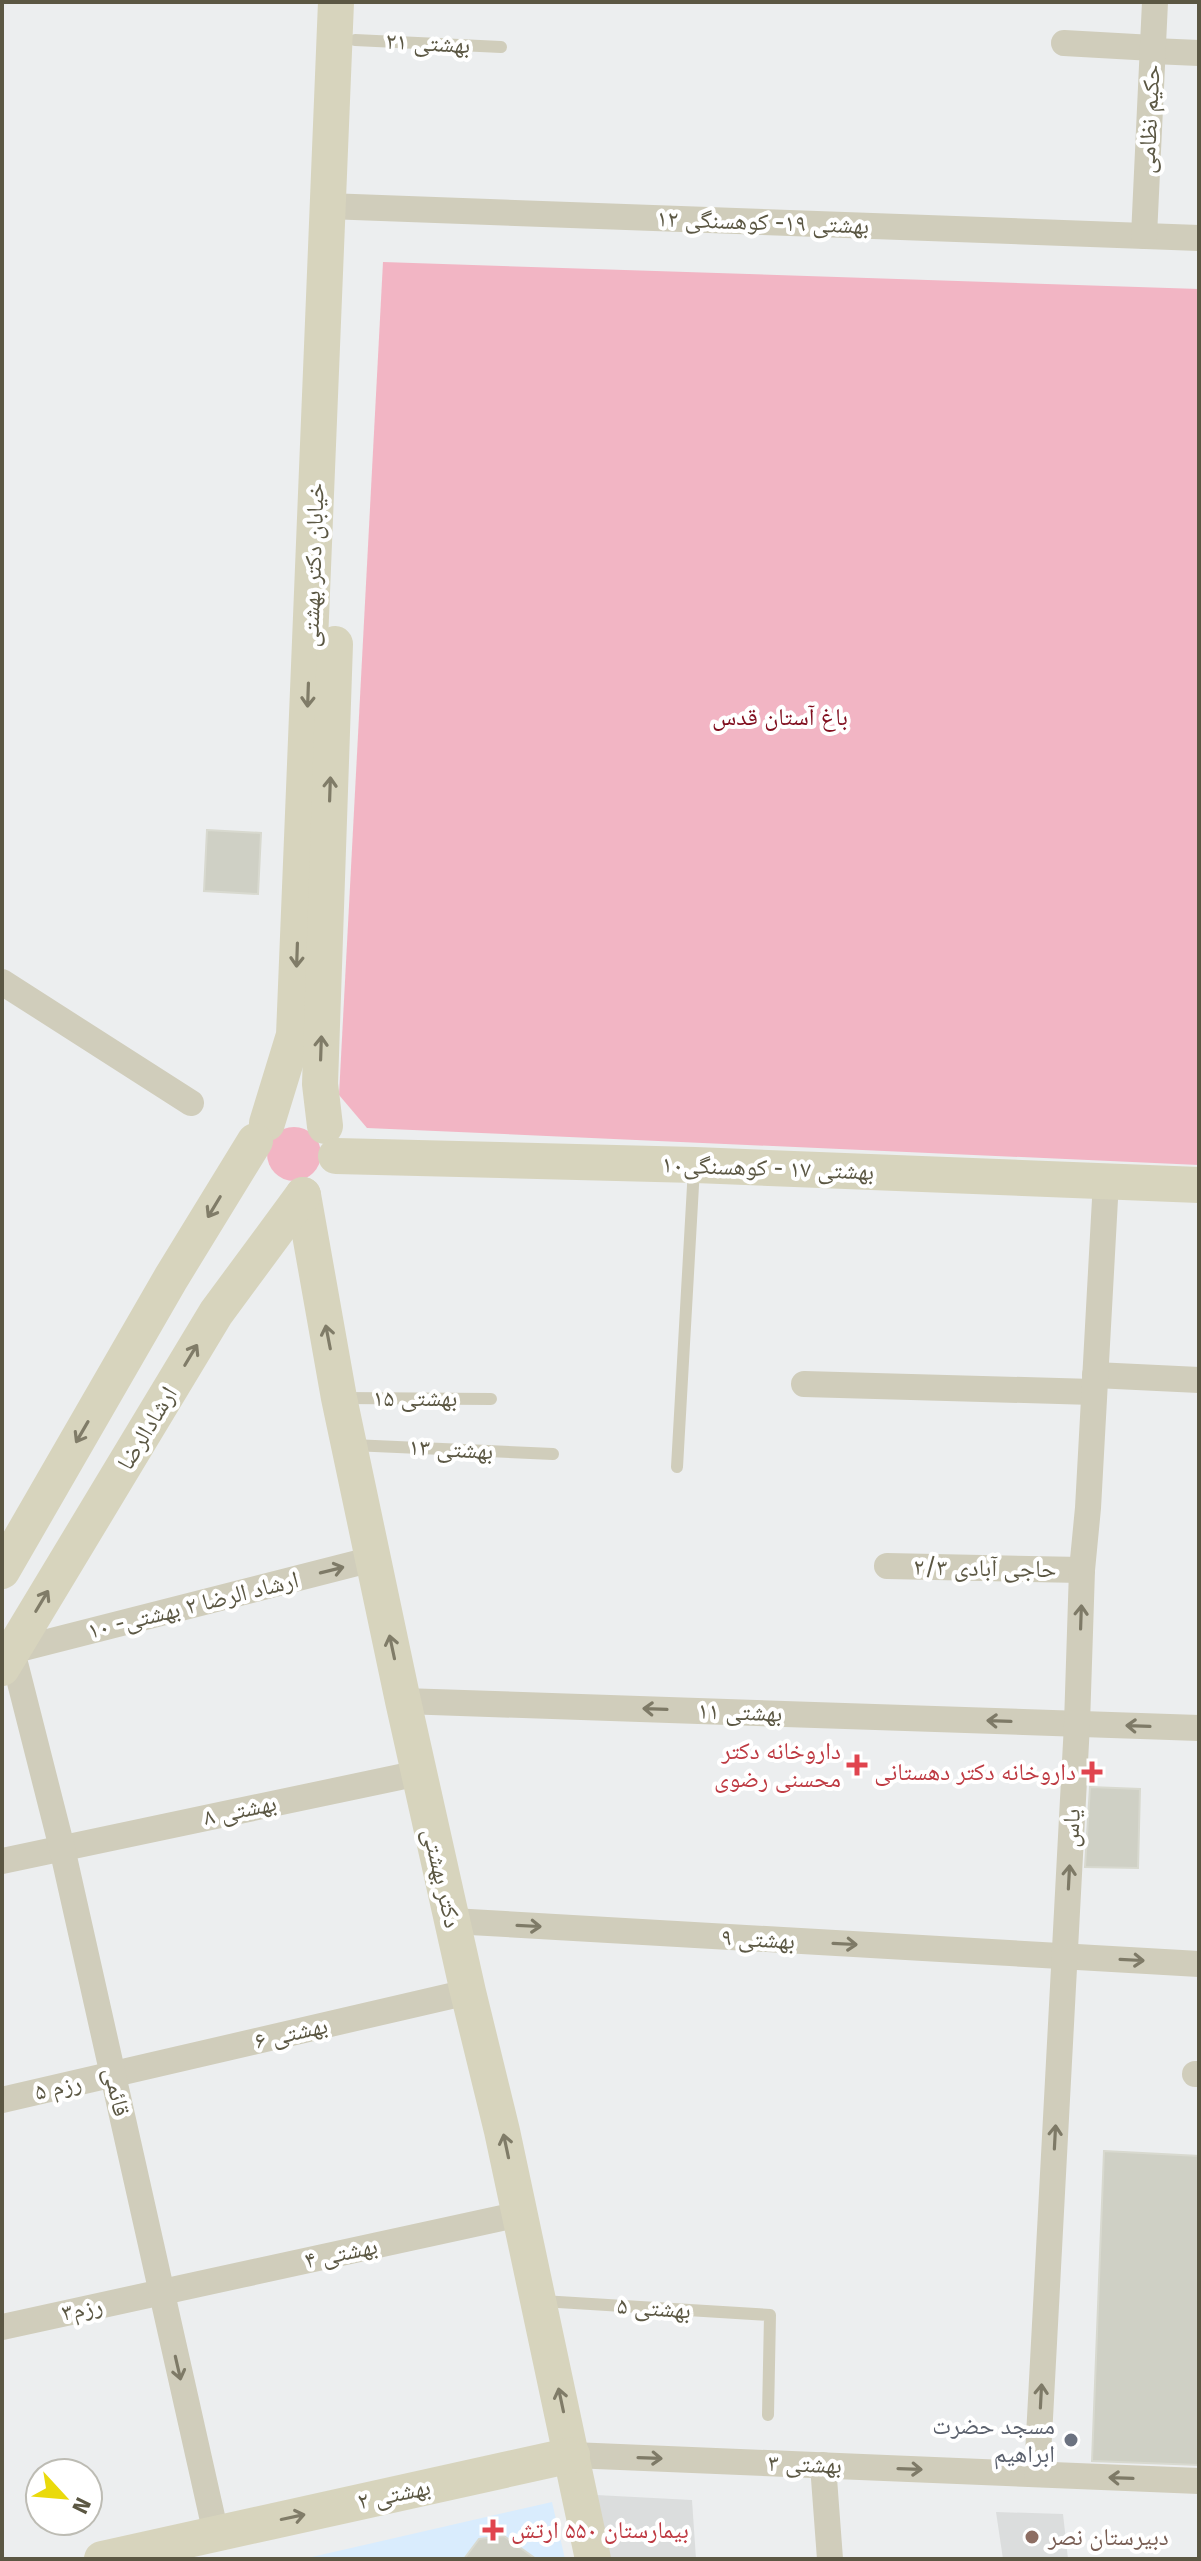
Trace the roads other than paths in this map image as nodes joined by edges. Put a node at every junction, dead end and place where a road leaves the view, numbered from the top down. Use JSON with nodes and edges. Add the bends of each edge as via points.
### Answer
{"nodes":[{"id":1,"x":336,"y":2,"type":"edge"},
{"id":2,"x":357,"y":2,"type":"edge"},
{"id":3,"x":1155,"y":2,"type":"edge"},
{"id":4,"x":355,"y":40,"type":"junction"},
{"id":5,"x":1064,"y":43,"type":"dead end"},
{"id":6,"x":501,"y":47,"type":"dead end"},
{"id":7,"x":1153,"y":50,"type":"junction"},
{"id":8,"x":1199,"y":53,"type":"edge"},
{"id":9,"x":338,"y":206,"type":"junction"},
{"id":10,"x":1144,"y":236,"type":"junction"},
{"id":11,"x":1199,"y":238,"type":"edge"},
{"id":12,"x":2,"y":982,"type":"edge"},
{"id":13,"x":191,"y":1103,"type":"dead end"},
{"id":14,"x":261,"y":1132,"type":"junction"},
{"id":15,"x":331,"y":1141,"type":"junction"},
{"id":16,"x":695,"y":1165,"type":"junction"},
{"id":17,"x":1106,"y":1181,"type":"junction"},
{"id":18,"x":1199,"y":1185,"type":"edge"},
{"id":19,"x":279,"y":1188,"type":"junction"},
{"id":20,"x":171,"y":1278,"type":"junction"},
{"id":21,"x":216,"y":1313,"type":"junction"},
{"id":22,"x":1199,"y":1380,"type":"edge"},
{"id":23,"x":804,"y":1384,"type":"dead end"},
{"id":24,"x":1094,"y":1384,"type":"junction"},
{"id":25,"x":339,"y":1398,"type":"junction"},
{"id":26,"x":491,"y":1399,"type":"dead end"},
{"id":27,"x":349,"y":1445,"type":"junction"},
{"id":28,"x":553,"y":1454,"type":"dead end"},
{"id":29,"x":677,"y":1467,"type":"dead end"},
{"id":30,"x":373,"y":1559,"type":"junction"},
{"id":31,"x":887,"y":1566,"type":"dead end"},
{"id":32,"x":1082,"y":1570,"type":"junction"},
{"id":33,"x":2,"y":1571,"type":"edge"},
{"id":34,"x":7,"y":1660,"type":"edge"},
{"id":35,"x":403,"y":1701,"type":"junction"},
{"id":36,"x":1077,"y":1724,"type":"junction"},
{"id":37,"x":1199,"y":1728,"type":"edge"},
{"id":38,"x":419,"y":1773,"type":"junction"},
{"id":39,"x":62,"y":1848,"type":"junction"},
{"id":40,"x":2,"y":1861,"type":"edge"},
{"id":41,"x":452,"y":1921,"type":"junction"},
{"id":42,"x":1064,"y":1956,"type":"junction"},
{"id":43,"x":1199,"y":1964,"type":"edge"},
{"id":44,"x":468,"y":1992,"type":"junction"},
{"id":45,"x":113,"y":2074,"type":"junction"},
{"id":46,"x":2,"y":2100,"type":"edge"},
{"id":47,"x":520,"y":2214,"type":"junction"},
{"id":48,"x":161,"y":2292,"type":"junction"},
{"id":49,"x":539,"y":2301,"type":"junction"},
{"id":50,"x":2,"y":2327,"type":"edge"},
{"id":51,"x":768,"y":2415,"type":"dead end"},
{"id":52,"x":572,"y":2455,"type":"junction"},
{"id":53,"x":823,"y":2465,"type":"junction"},
{"id":54,"x":1037,"y":2474,"type":"junction"},
{"id":55,"x":1199,"y":2481,"type":"edge"},
{"id":56,"x":216,"y":2534,"type":"junction"},
{"id":57,"x":102,"y":2559,"type":"edge"},
{"id":58,"x":593,"y":2559,"type":"edge"},
{"id":59,"x":830,"y":2559,"type":"edge"}],
"edges":[{"from":1,"to":9,"type":"street","name":"خیابان دکتر بهشتی"},
{"from":2,"to":4,"type":"street","name":"خیابان دکتر بهشتی"},
{"from":3,"to":7,"type":"street","name":"حکیم نظامی"},
{"from":4,"to":6,"type":"lane","name":"بهشتی ۲۱"},
{"from":4,"to":9,"type":"street","name":"خیابان دکتر بهشتی"},
{"from":5,"to":7,"type":"street"},
{"from":7,"to":8,"type":"street"},
{"from":7,"to":10,"type":"street","name":"حکیم نظامی"},
{"from":9,"to":10,"type":"street","name":"بهشتی ۱۹- کوهسنگی ۱۲"},
{"from":9,"to":14,"type":"street","name":"خیابان دکتر بهشتی","one_way":true,"via":[[294,1035]]},
{"from":15,"to":9,"type":"street","name":"خیابان دکتر بهشتی","one_way":true,"via":[[320,1084]]},
{"from":10,"to":11,"type":"street","name":"بهشتی ۱۹- کوهسنگی ۱۲"},
{"from":12,"to":13,"type":"street"},
{"from":14,"to":15,"type":"street","via":[[276,1117],[297,1112],[317,1119]]},
{"from":14,"to":19,"type":"street","via":[[254,1163]]},
{"from":14,"to":20,"type":"street","one_way":true},
{"from":15,"to":16,"type":"street","name":"بهشتی ۱۷ - کوهسنگی۱۰"},
{"from":15,"to":19,"type":"street","via":[[329,1177],[322,1185]]},
{"from":16,"to":17,"type":"street","name":"بهشتی ۱۷ - کوهسنگی۱۰"},
{"from":16,"to":29,"type":"lane"},
{"from":17,"to":18,"type":"street","name":"بهشتی ۱۷ - کوهسنگی۱۰"},
{"from":17,"to":24,"type":"street","name":"یاس"},
{"from":19,"to":21,"type":"street","name":"ارشادالرضا"},
{"from":25,"to":19,"type":"street","name":"دکتر بهشتی","one_way":true},
{"from":20,"to":21,"type":"street","via":[[199,1275],[216,1297]]},
{"from":20,"to":33,"type":"street","one_way":true},
{"from":34,"to":21,"type":"street","name":"ارشادالرضا","one_way":true},
{"from":22,"to":24,"type":"street"},
{"from":23,"to":24,"type":"street"},
{"from":24,"to":32,"type":"street","name":"یاس"},
{"from":25,"to":26,"type":"lane","name":"بهشتی ۱۵"},
{"from":25,"to":27,"type":"street","name":"دکتر بهشتی"},
{"from":27,"to":28,"type":"lane","name":"بهشتی ۱۳"},
{"from":27,"to":30,"type":"street","name":"دکتر بهشتی"},
{"from":34,"to":30,"type":"street","name":"ارشاد الرضا ۲ بهشتی- ۱۰","one_way":true},
{"from":35,"to":30,"type":"street","name":"دکتر بهشتی","one_way":true},
{"from":31,"to":32,"type":"street","name":"حاجی آبادی ۲/۳"},
{"from":36,"to":32,"type":"street","name":"یاس","one_way":true},
{"from":34,"to":39,"type":"street","name":"قائمی"},
{"from":36,"to":35,"type":"street","name":"بهشتی ۱۱","one_way":true},
{"from":35,"to":38,"type":"street","name":"دکتر بهشتی"},
{"from":37,"to":36,"type":"street","name":"بهشتی ۱۱","one_way":true},
{"from":42,"to":36,"type":"street","name":"یاس","one_way":true},
{"from":38,"to":39,"type":"street","name":"بهشتی ۸"},
{"from":38,"to":41,"type":"street","name":"دکتر بهشتی"},
{"from":39,"to":40,"type":"street","name":"بهشتی ۸"},
{"from":39,"to":45,"type":"street","name":"قائمی"},
{"from":41,"to":42,"type":"street","name":"بهشتی ۹","one_way":true},
{"from":41,"to":44,"type":"street","name":"دکتر بهشتی"},
{"from":42,"to":43,"type":"street","name":"بهشتی ۹","one_way":true},
{"from":54,"to":42,"type":"street","name":"یاس","one_way":true},
{"from":44,"to":45,"type":"street","name":"بهشتی ۶"},
{"from":47,"to":44,"type":"street","name":"دکتر بهشتی","one_way":true},
{"from":45,"to":46,"type":"street","name":"رزم ۵"},
{"from":45,"to":48,"type":"street","name":"قائمی"},
{"from":47,"to":48,"type":"street","name":"بهشتی ۴"},
{"from":47,"to":49,"type":"street","name":"دکتر بهشتی"},
{"from":48,"to":50,"type":"street","name":"رزم۳"},
{"from":48,"to":56,"type":"street","name":"قائمی","one_way":true},
{"from":49,"to":51,"type":"lane","name":"بهشتی ۵","via":[[770,2315]]},
{"from":52,"to":49,"type":"street","name":"دکتر بهشتی","one_way":true},
{"from":52,"to":53,"type":"street","name":"بهشتی ۳","one_way":true},
{"from":56,"to":52,"type":"street","name":"بهشتی ۲","one_way":true},
{"from":52,"to":58,"type":"street","name":"دکتر بهشتی"},
{"from":53,"to":54,"type":"street","name":"بهشتی ۳","one_way":true},
{"from":53,"to":59,"type":"street"},
{"from":55,"to":54,"type":"street","name":"بهشتی ۳","one_way":true},
{"from":56,"to":57,"type":"street","name":"بهشتی ۲"}]}
